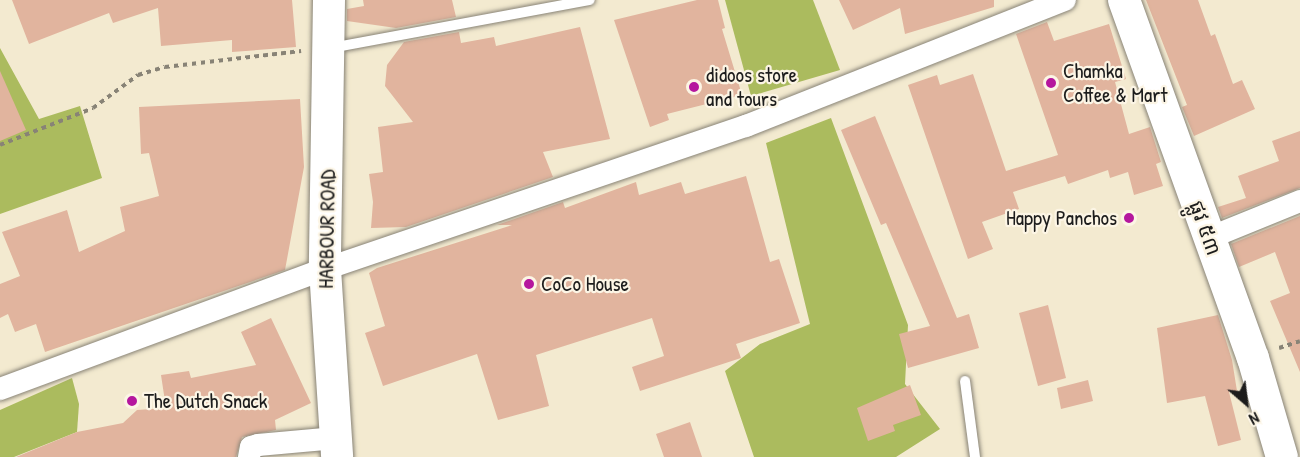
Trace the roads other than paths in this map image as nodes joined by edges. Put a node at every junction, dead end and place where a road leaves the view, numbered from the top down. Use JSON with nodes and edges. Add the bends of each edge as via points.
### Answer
{"nodes":[{"id":1,"x":329,"y":0,"type":"edge"},
{"id":2,"x":590,"y":0,"type":"edge"},
{"id":3,"x":1065,"y":0,"type":"edge"},
{"id":4,"x":1124,"y":0,"type":"edge"},
{"id":5,"x":331,"y":48,"type":"junction"},
{"id":6,"x":1300,"y":201,"type":"edge"},
{"id":7,"x":1209,"y":238,"type":"junction"},
{"id":8,"x":325,"y":269,"type":"junction"},
{"id":9,"x":965,"y":381,"type":"dead end"},
{"id":10,"x":0,"y":388,"type":"edge"},
{"id":11,"x":337,"y":447,"type":"edge"},
{"id":12,"x":249,"y":457,"type":"edge"},
{"id":13,"x":975,"y":457,"type":"edge"},
{"id":14,"x":1282,"y":457,"type":"edge"}],
"edges":[{"from":1,"to":5,"type":"street","name":"HARBOUR ROAD"},
{"from":2,"to":5,"type":"lane"},
{"from":3,"to":8,"type":"street","via":[[746,126]]},
{"from":4,"to":7,"type":"street","name":"ផ្លូវ ៥៣"},
{"from":5,"to":8,"type":"street","name":"HARBOUR ROAD"},
{"from":6,"to":7,"type":"street"},
{"from":7,"to":14,"type":"street","name":"ផ្លូវ ៥៣","via":[[1253,358]]},
{"from":8,"to":10,"type":"street"},
{"from":8,"to":11,"type":"street","name":"HARBOUR ROAD"},
{"from":9,"to":13,"type":"lane"},
{"from":11,"to":12,"type":"street","via":[[258,445],[251,447]]}]}
